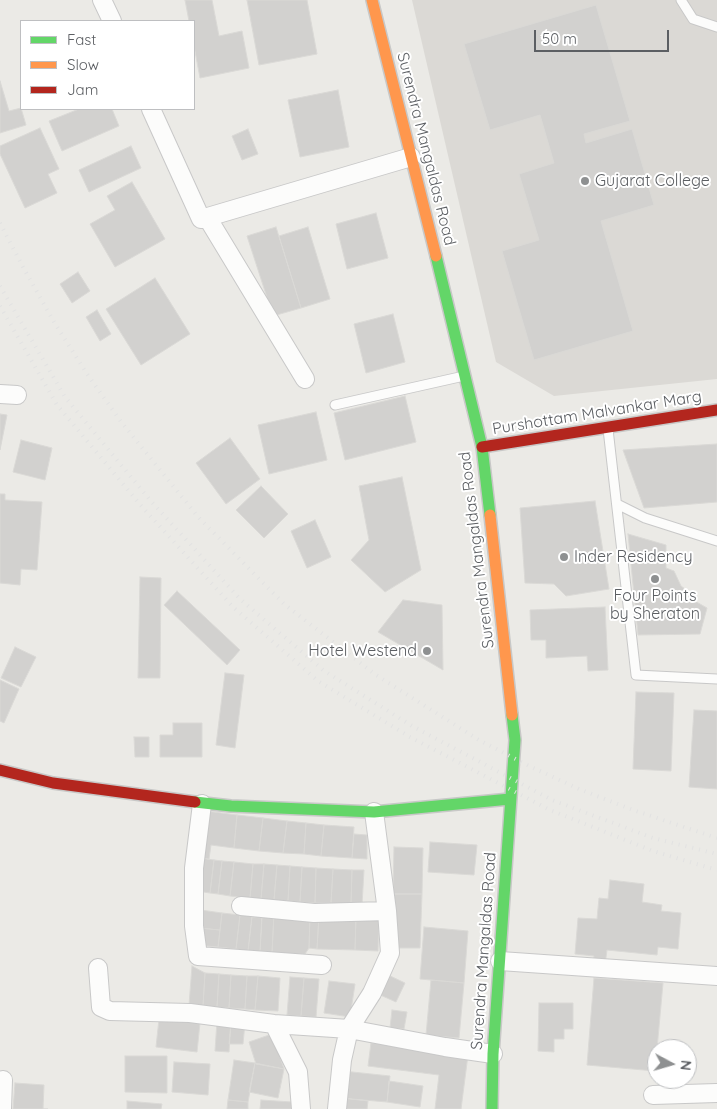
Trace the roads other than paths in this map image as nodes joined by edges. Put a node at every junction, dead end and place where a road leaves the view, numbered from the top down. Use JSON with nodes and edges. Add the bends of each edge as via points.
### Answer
{"nodes":[{"id":1,"x":102,"y":0,"type":"edge"},
{"id":2,"x":372,"y":0,"type":"edge"},
{"id":3,"x":681,"y":0,"type":"edge"},
{"id":4,"x":112,"y":20,"type":"edge"},
{"id":5,"x":717,"y":27,"type":"edge"},
{"id":6,"x":151,"y":110,"type":"edge"},
{"id":7,"x":411,"y":157,"type":"junction"},
{"id":8,"x":207,"y":217,"type":"junction"},
{"id":9,"x":466,"y":376,"type":"junction"},
{"id":10,"x":305,"y":379,"type":"dead end"},
{"id":11,"x":335,"y":405,"type":"dead end"},
{"id":12,"x":717,"y":410,"type":"edge"},
{"id":13,"x":608,"y":428,"type":"junction"},
{"id":14,"x":482,"y":447,"type":"junction"},
{"id":15,"x":617,"y":504,"type":"junction"},
{"id":16,"x":717,"y":541,"type":"edge"},
{"id":17,"x":717,"y":679,"type":"edge"},
{"id":18,"x":0,"y":770,"type":"edge"},
{"id":19,"x":510,"y":799,"type":"junction"},
{"id":20,"x":202,"y":804,"type":"junction"},
{"id":21,"x":374,"y":812,"type":"junction"},
{"id":22,"x":241,"y":906,"type":"dead end"},
{"id":23,"x":387,"y":911,"type":"junction"},
{"id":24,"x":500,"y":961,"type":"junction"},
{"id":25,"x":322,"y":965,"type":"dead end"},
{"id":26,"x":98,"y":968,"type":"dead end"},
{"id":27,"x":717,"y":976,"type":"edge"},
{"id":28,"x":274,"y":1024,"type":"junction"},
{"id":29,"x":349,"y":1029,"type":"junction"},
{"id":30,"x":493,"y":1054,"type":"junction"},
{"id":31,"x":3,"y":1080,"type":"dead end"},
{"id":32,"x":717,"y":1093,"type":"edge"},
{"id":33,"x":653,"y":1095,"type":"dead end"},
{"id":34,"x":2,"y":1109,"type":"edge"},
{"id":35,"x":300,"y":1109,"type":"edge"},
{"id":36,"x":337,"y":1109,"type":"edge"},
{"id":37,"x":492,"y":1109,"type":"edge"}],
"edges":[{"from":1,"to":4,"type":"street"},
{"from":2,"to":7,"type":"main road","name":"Surendra Mangaldas Road"},
{"from":3,"to":5,"type":"lane","via":[[693,19]]},
{"from":6,"to":8,"type":"street","via":[[201,219]]},
{"from":7,"to":8,"type":"street"},
{"from":7,"to":9,"type":"main road","name":"Surendra Mangaldas Road"},
{"from":8,"to":10,"type":"street"},
{"from":9,"to":11,"type":"lane"},
{"from":9,"to":14,"type":"main road","name":"Surendra Mangaldas Road"},
{"from":12,"to":13,"type":"main road","name":"Purshottam Malvankar Marg"},
{"from":13,"to":14,"type":"main road","name":"Purshottam Malvankar Marg"},
{"from":13,"to":15,"type":"lane"},
{"from":14,"to":19,"type":"main road","name":"Surendra Mangaldas Road","via":[[515,740]]},
{"from":15,"to":16,"type":"lane","via":[[645,518]]},
{"from":15,"to":17,"type":"lane","via":[[636,676]]},
{"from":18,"to":20,"type":"main road","via":[[53,783]]},
{"from":19,"to":21,"type":"main road"},
{"from":19,"to":24,"type":"main road","name":"Surendra Mangaldas Road"},
{"from":20,"to":21,"type":"main road"},
{"from":20,"to":25,"type":"street","via":[[194,868],[194,926],[198,956]]},
{"from":21,"to":23,"type":"street"},
{"from":22,"to":23,"type":"street","via":[[314,913]]},
{"from":23,"to":29,"type":"street","via":[[390,953],[372,993]]},
{"from":24,"to":27,"type":"street"},
{"from":24,"to":30,"type":"main road","name":"Surendra Mangaldas Road"},
{"from":26,"to":28,"type":"street","via":[[101,1007],[110,1012],[190,1013]]},
{"from":28,"to":29,"type":"street"},
{"from":28,"to":35,"type":"street","via":[[298,1072]]},
{"from":29,"to":30,"type":"street"},
{"from":29,"to":36,"type":"street"},
{"from":30,"to":37,"type":"main road","name":"Surendra Mangaldas Road"},
{"from":31,"to":34,"type":"street"},
{"from":32,"to":33,"type":"street"}]}
